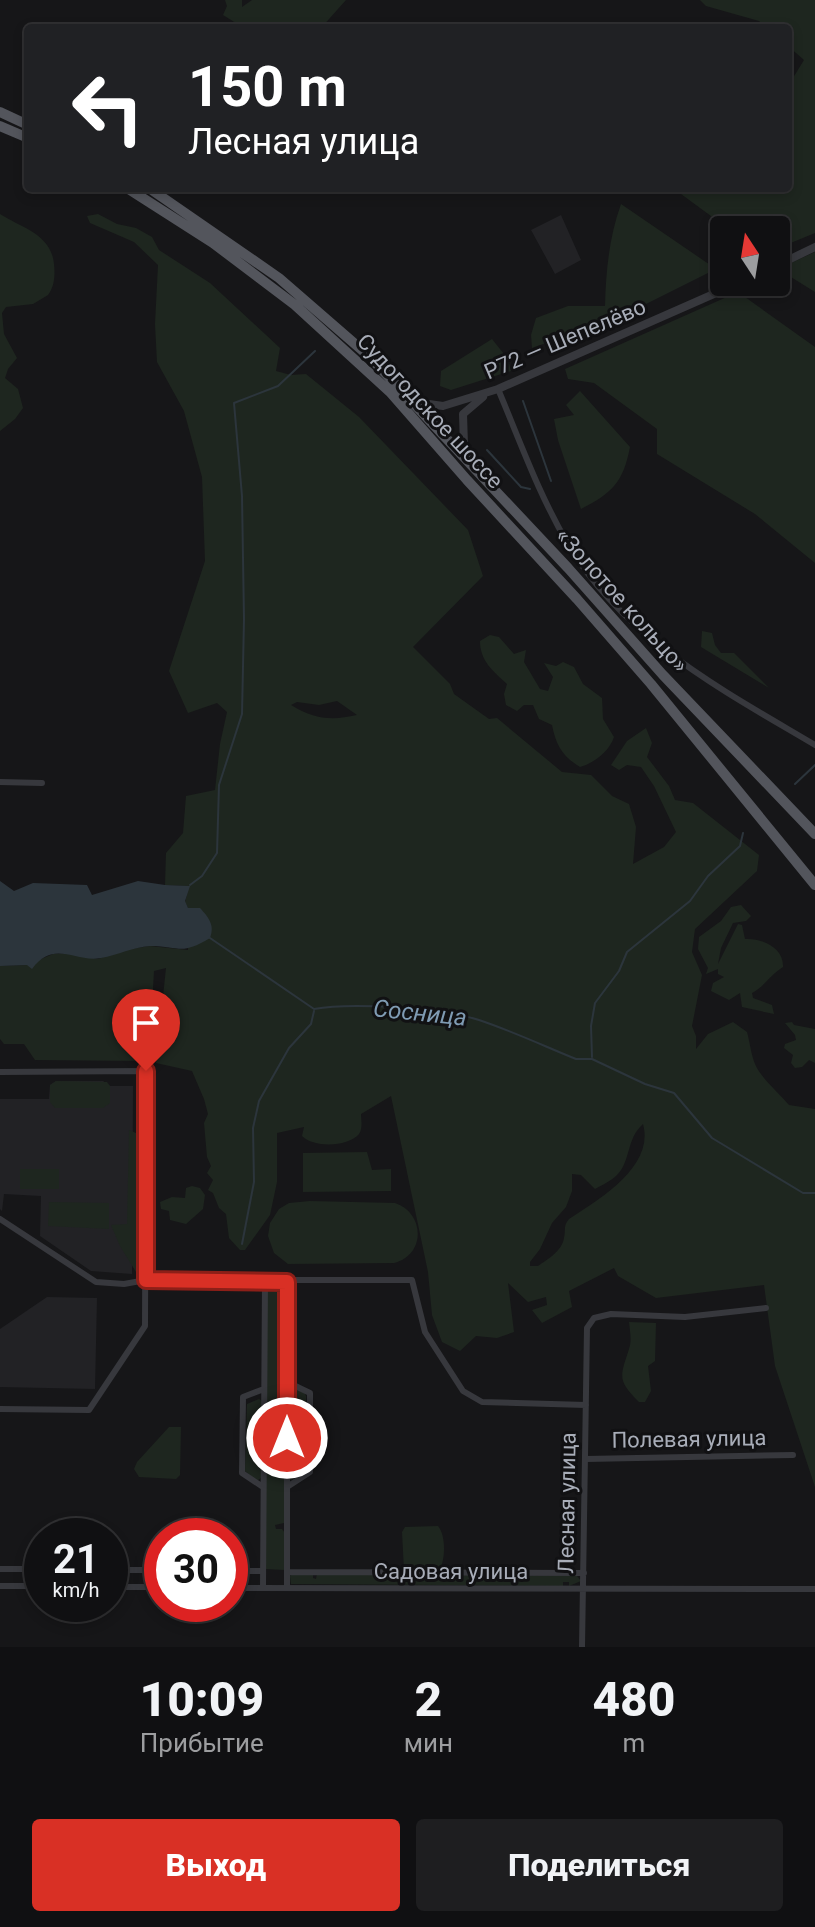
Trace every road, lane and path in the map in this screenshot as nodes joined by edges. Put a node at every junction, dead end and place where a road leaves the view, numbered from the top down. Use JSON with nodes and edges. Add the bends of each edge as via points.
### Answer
{"nodes":[{"id":1,"x":0,"y":112,"type":"edge"},
{"id":2,"x":24,"y":123,"type":"edge"},
{"id":3,"x":2,"y":127,"type":"edge"},
{"id":4,"x":24,"y":136,"type":"edge"},
{"id":5,"x":133,"y":192,"type":"edge"},
{"id":6,"x":155,"y":192,"type":"edge"},
{"id":7,"x":815,"y":247,"type":"edge"},
{"id":8,"x":790,"y":259,"type":"edge"},
{"id":9,"x":710,"y":296,"type":"edge"},
{"id":10,"x":498,"y":389,"type":"junction"},
{"id":11,"x":403,"y":390,"type":"junction"},
{"id":12,"x":470,"y":465,"type":"junction"},
{"id":13,"x":507,"y":524,"type":"joint"},
{"id":14,"x":815,"y":745,"type":"edge"},
{"id":15,"x":0,"y":782,"type":"edge"},
{"id":16,"x":42,"y":783,"type":"dead end"},
{"id":17,"x":815,"y":834,"type":"edge"},
{"id":18,"x":815,"y":885,"type":"edge"},
{"id":19,"x":0,"y":1072,"type":"edge"},
{"id":20,"x":0,"y":1219,"type":"edge"},
{"id":21,"x":146,"y":1280,"type":"junction"},
{"id":22,"x":265,"y":1281,"type":"junction"},
{"id":23,"x":287,"y":1282,"type":"junction"},
{"id":24,"x":766,"y":1308,"type":"dead end"},
{"id":25,"x":287,"y":1382,"type":"junction"},
{"id":26,"x":264,"y":1389,"type":"junction"},
{"id":27,"x":586,"y":1405,"type":"junction"},
{"id":28,"x":0,"y":1409,"type":"edge"},
{"id":29,"x":793,"y":1455,"type":"dead end"},
{"id":30,"x":586,"y":1459,"type":"junction"},
{"id":31,"x":263,"y":1487,"type":"junction"},
{"id":32,"x":287,"y":1487,"type":"junction"},
{"id":33,"x":0,"y":1569,"type":"edge"},
{"id":34,"x":24,"y":1569,"type":"edge"},
{"id":35,"x":248,"y":1571,"type":"edge"},
{"id":36,"x":263,"y":1571,"type":"junction"},
{"id":37,"x":287,"y":1572,"type":"junction"},
{"id":38,"x":584,"y":1573,"type":"junction"},
{"id":39,"x":0,"y":1586,"type":"edge"},
{"id":40,"x":24,"y":1586,"type":"edge"},
{"id":41,"x":248,"y":1588,"type":"edge"},
{"id":42,"x":263,"y":1588,"type":"junction"},
{"id":43,"x":287,"y":1588,"type":"junction"},
{"id":44,"x":583,"y":1589,"type":"junction"},
{"id":45,"x":815,"y":1589,"type":"edge"},
{"id":46,"x":582,"y":1647,"type":"edge"}],
"edges":[{"from":1,"to":2,"type":"main road"},
{"from":3,"to":4,"type":"main road"},
{"from":5,"to":13,"type":"main road","name":"Судогодское шоссе","via":[[213,243],[335,340],[390,392]]},
{"from":6,"to":11,"type":"main road","name":"Судогодское шоссе","via":[[279,278]]},
{"from":7,"to":8,"type":"street"},
{"from":9,"to":10,"type":"street","name":"Р72 — Шепелёво"},
{"from":10,"to":11,"type":"street","name":"Р72 — Шепелёво","via":[[443,406],[422,403]]},
{"from":10,"to":12,"type":"street","via":[[463,414]]},
{"from":10,"to":14,"type":"street","name":"Судогодское шоссе","via":[[550,512],[569,547],[611,600],[677,660]]},
{"from":11,"to":12,"type":"main road","name":"«Золотое кольцо»"},
{"from":12,"to":17,"type":"main road","name":"«Золотое кольцо»"},
{"from":13,"to":18,"type":"main road","name":"«Золотое кольцо»","via":[[632,662]]},
{"from":15,"to":16,"type":"street"},
{"from":19,"to":21,"type":"street","via":[[146,1071]]},
{"from":20,"to":21,"type":"street","name":"Лесная улица","via":[[96,1282]]},
{"from":21,"to":22,"type":"street","name":"Лесная улица"},
{"from":21,"to":28,"type":"street","via":[[145,1326],[89,1410]]},
{"from":22,"to":23,"type":"street","name":"Лесная улица"},
{"from":22,"to":26,"type":"street"},
{"from":23,"to":25,"type":"street"},
{"from":23,"to":27,"type":"street","name":"Лесная улица","via":[[412,1280],[425,1332],[463,1391],[482,1402]]},
{"from":24,"to":27,"type":"street","via":[[685,1317],[594,1318],[587,1328]]},
{"from":25,"to":32,"type":"street"},
{"from":25,"to":32,"type":"street","via":[[310,1393],[310,1472]]},
{"from":26,"to":31,"type":"street"},
{"from":26,"to":31,"type":"street","via":[[243,1397],[242,1473]]},
{"from":27,"to":30,"type":"street","name":"Лесная улица"},
{"from":29,"to":30,"type":"street","name":"Полевая улица"},
{"from":30,"to":38,"type":"street","name":"Лесная улица"},
{"from":31,"to":36,"type":"street"},
{"from":32,"to":37,"type":"street"},
{"from":33,"to":34,"type":"street"},
{"from":35,"to":36,"type":"street"},
{"from":36,"to":42,"type":"street"},
{"from":37,"to":38,"type":"street"},
{"from":37,"to":43,"type":"street"},
{"from":38,"to":44,"type":"street","name":"Лесная улица"},
{"from":39,"to":40,"type":"street"},
{"from":41,"to":42,"type":"street","name":"Садовая улица"},
{"from":42,"to":43,"type":"street","name":"Садовая улица"},
{"from":43,"to":44,"type":"street","name":"Садовая улица"},
{"from":44,"to":45,"type":"street","name":"Садовая улица"},
{"from":44,"to":46,"type":"street","name":"Лесная улица"}]}
